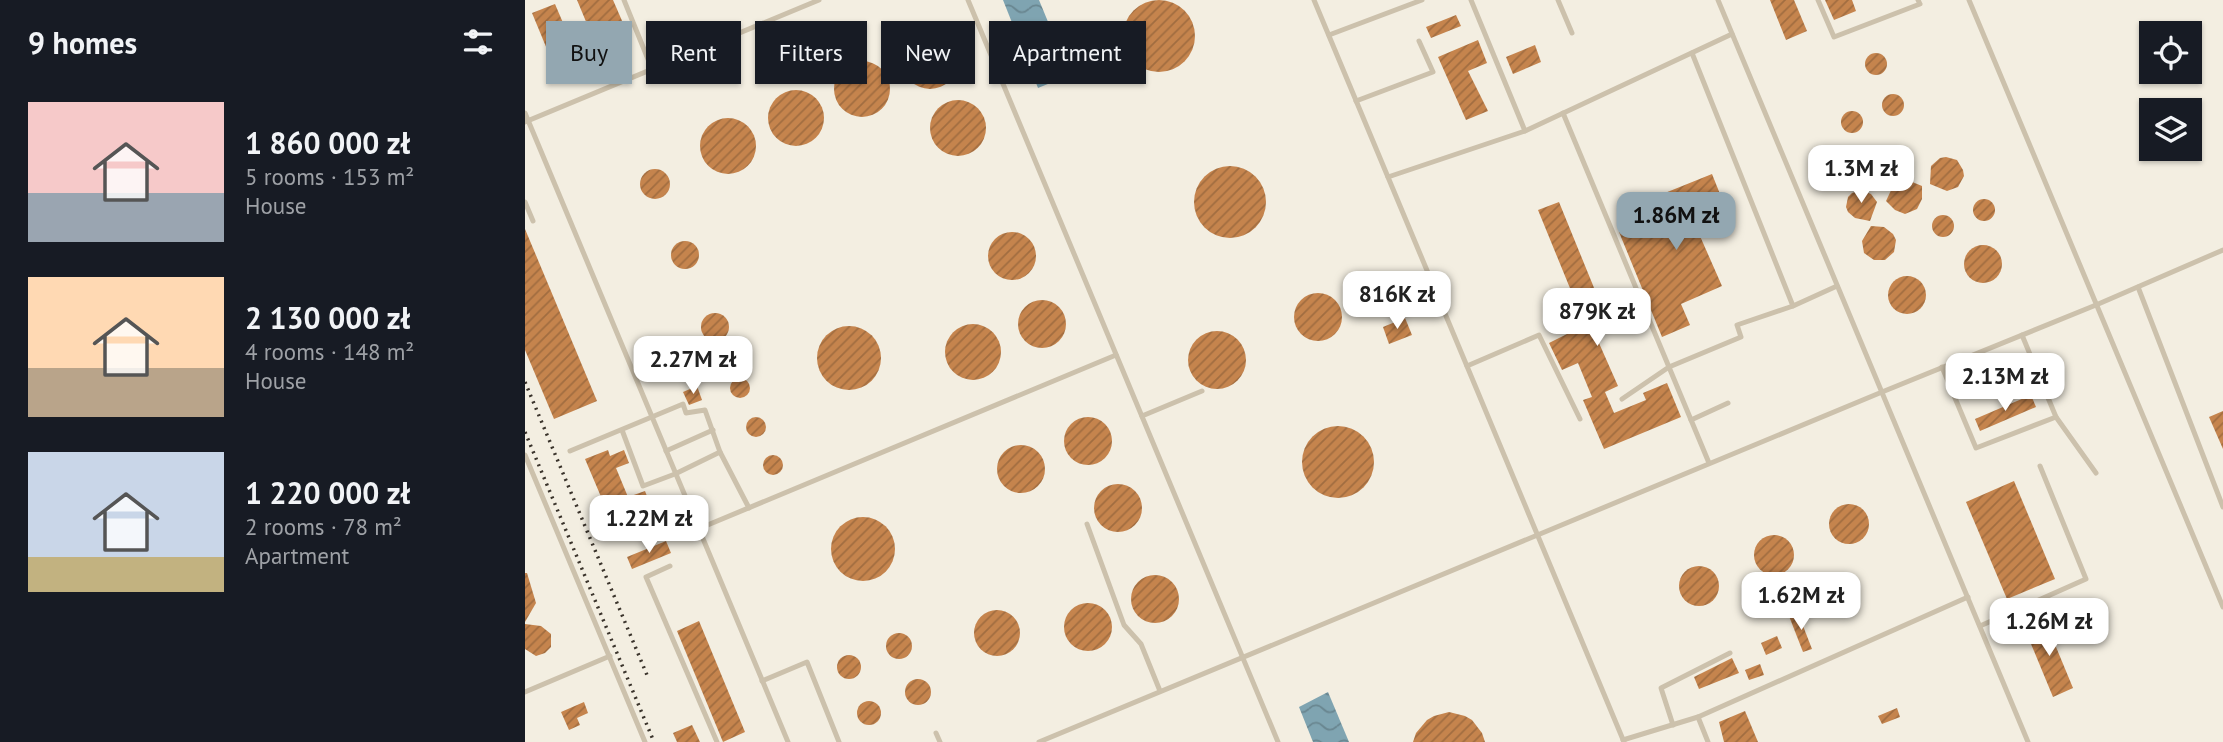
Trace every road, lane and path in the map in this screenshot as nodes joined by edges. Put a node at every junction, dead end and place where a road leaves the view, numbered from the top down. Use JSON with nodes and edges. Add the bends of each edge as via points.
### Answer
{"nodes":[{"id":1,"x":624,"y":0,"type":"edge"},
{"id":2,"x":818,"y":0,"type":"edge"},
{"id":3,"x":968,"y":0,"type":"edge"},
{"id":4,"x":1314,"y":0,"type":"edge"},
{"id":5,"x":1422,"y":0,"type":"edge"},
{"id":6,"x":1471,"y":0,"type":"edge"},
{"id":7,"x":1558,"y":0,"type":"edge"},
{"id":8,"x":1718,"y":0,"type":"edge"},
{"id":9,"x":1818,"y":0,"type":"edge"},
{"id":10,"x":1918,"y":0,"type":"edge"},
{"id":11,"x":1969,"y":0,"type":"edge"},
{"id":12,"x":741,"y":32,"type":"edge"},
{"id":13,"x":1572,"y":33,"type":"dead end"},
{"id":14,"x":1732,"y":34,"type":"junction"},
{"id":15,"x":1329,"y":36,"type":"junction"},
{"id":16,"x":1419,"y":41,"type":"dead end"},
{"id":17,"x":1692,"y":53,"type":"junction"},
{"id":18,"x":646,"y":54,"type":"edge"},
{"id":19,"x":646,"y":71,"type":"edge"},
{"id":20,"x":1356,"y":101,"type":"junction"},
{"id":21,"x":525,"y":113,"type":"edge"},
{"id":22,"x":1563,"y":113,"type":"junction"},
{"id":23,"x":526,"y":121,"type":"edge"},
{"id":24,"x":1525,"y":131,"type":"junction"},
{"id":25,"x":1388,"y":177,"type":"junction"},
{"id":26,"x":525,"y":202,"type":"edge"},
{"id":27,"x":533,"y":221,"type":"dead end"},
{"id":28,"x":2223,"y":250,"type":"edge"},
{"id":29,"x":1428,"y":273,"type":"junction"},
{"id":30,"x":1403,"y":285,"type":"dead end"},
{"id":31,"x":1837,"y":286,"type":"junction"},
{"id":32,"x":2138,"y":287,"type":"junction"},
{"id":33,"x":2096,"y":305,"type":"junction"},
{"id":34,"x":1793,"y":306,"type":"junction"},
{"id":35,"x":2022,"y":335,"type":"junction"},
{"id":36,"x":1116,"y":355,"type":"junction"},
{"id":37,"x":1467,"y":366,"type":"junction"},
{"id":38,"x":1669,"y":367,"type":"junction"},
{"id":39,"x":1942,"y":367,"type":"junction"},
{"id":40,"x":1202,"y":391,"type":"dead end"},
{"id":41,"x":1882,"y":391,"type":"junction"},
{"id":42,"x":1622,"y":399,"type":"dead end"},
{"id":43,"x":1728,"y":402,"type":"dead end"},
{"id":44,"x":1142,"y":416,"type":"junction"},
{"id":45,"x":2056,"y":417,"type":"junction"},
{"id":46,"x":652,"y":418,"type":"junction"},
{"id":47,"x":1580,"y":419,"type":"dead end"},
{"id":48,"x":1691,"y":420,"type":"junction"},
{"id":49,"x":622,"y":430,"type":"junction"},
{"id":50,"x":713,"y":430,"type":"junction"},
{"id":51,"x":570,"y":451,"type":"dead end"},
{"id":52,"x":666,"y":451,"type":"junction"},
{"id":53,"x":720,"y":452,"type":"junction"},
{"id":54,"x":525,"y":455,"type":"edge"},
{"id":55,"x":1709,"y":463,"type":"junction"},
{"id":56,"x":2040,"y":466,"type":"dead end"},
{"id":57,"x":2096,"y":473,"type":"dead end"},
{"id":58,"x":675,"y":474,"type":"junction"},
{"id":59,"x":2223,"y":507,"type":"edge"},
{"id":60,"x":749,"y":508,"type":"junction"},
{"id":61,"x":1087,"y":524,"type":"dead end"},
{"id":62,"x":698,"y":529,"type":"junction"},
{"id":63,"x":1537,"y":535,"type":"junction"},
{"id":64,"x":670,"y":566,"type":"dead end"},
{"id":65,"x":1968,"y":597,"type":"junction"},
{"id":66,"x":2223,"y":607,"type":"edge"},
{"id":67,"x":1980,"y":626,"type":"junction"},
{"id":68,"x":1730,"y":653,"type":"dead end"},
{"id":69,"x":610,"y":656,"type":"junction"},
{"id":70,"x":1243,"y":657,"type":"junction"},
{"id":71,"x":762,"y":681,"type":"junction"},
{"id":72,"x":1160,"y":691,"type":"junction"},
{"id":73,"x":525,"y":692,"type":"edge"},
{"id":74,"x":1698,"y":717,"type":"junction"},
{"id":75,"x":1673,"y":725,"type":"junction"},
{"id":76,"x":936,"y":733,"type":"dead end"},
{"id":77,"x":1623,"y":741,"type":"edge"},
{"id":78,"x":645,"y":742,"type":"edge"},
{"id":79,"x":717,"y":742,"type":"edge"},
{"id":80,"x":788,"y":742,"type":"edge"},
{"id":81,"x":839,"y":742,"type":"edge"},
{"id":82,"x":940,"y":742,"type":"edge"},
{"id":83,"x":1039,"y":742,"type":"edge"},
{"id":84,"x":1278,"y":742,"type":"edge"},
{"id":85,"x":1708,"y":742,"type":"edge"},
{"id":86,"x":2028,"y":742,"type":"edge"}],
"edges":[{"from":1,"to":18,"type":"lane"},
{"from":2,"to":12,"type":"lane"},
{"from":3,"to":36,"type":"lane"},
{"from":4,"to":15,"type":"lane"},
{"from":5,"to":15,"type":"lane"},
{"from":6,"to":24,"type":"lane"},
{"from":7,"to":13,"type":"lane"},
{"from":8,"to":14,"type":"lane"},
{"from":9,"to":10,"type":"lane","via":[[1834,37],[1920,4]]},
{"from":11,"to":33,"type":"lane"},
{"from":14,"to":17,"type":"lane"},
{"from":14,"to":31,"type":"lane"},
{"from":15,"to":20,"type":"lane"},
{"from":16,"to":20,"type":"lane","via":[[1433,72]]},
{"from":17,"to":22,"type":"lane"},
{"from":17,"to":34,"type":"lane"},
{"from":19,"to":23,"type":"lane"},
{"from":20,"to":25,"type":"lane"},
{"from":21,"to":23,"type":"lane"},
{"from":22,"to":24,"type":"lane"},
{"from":22,"to":38,"type":"lane"},
{"from":23,"to":46,"type":"lane"},
{"from":24,"to":25,"type":"lane"},
{"from":25,"to":29,"type":"lane"},
{"from":26,"to":27,"type":"lane"},
{"from":28,"to":32,"type":"lane"},
{"from":29,"to":30,"type":"lane"},
{"from":29,"to":37,"type":"lane"},
{"from":31,"to":34,"type":"lane"},
{"from":31,"to":41,"type":"lane"},
{"from":32,"to":33,"type":"lane"},
{"from":32,"to":59,"type":"lane"},
{"from":33,"to":35,"type":"lane"},
{"from":33,"to":66,"type":"lane"},
{"from":34,"to":38,"type":"lane","via":[[1737,325],[1741,337]]},
{"from":35,"to":39,"type":"lane"},
{"from":35,"to":45,"type":"lane"},
{"from":36,"to":44,"type":"lane"},
{"from":36,"to":60,"type":"lane"},
{"from":37,"to":47,"type":"lane","via":[[1539,335]]},
{"from":37,"to":63,"type":"lane"},
{"from":38,"to":42,"type":"lane"},
{"from":38,"to":48,"type":"lane"},
{"from":39,"to":41,"type":"lane"},
{"from":39,"to":45,"type":"lane","via":[[1976,448]]},
{"from":40,"to":44,"type":"lane"},
{"from":41,"to":55,"type":"lane"},
{"from":41,"to":65,"type":"lane"},
{"from":43,"to":48,"type":"lane"},
{"from":44,"to":70,"type":"lane"},
{"from":45,"to":57,"type":"lane"},
{"from":46,"to":49,"type":"lane"},
{"from":46,"to":50,"type":"lane","via":[[683,404],[686,413],[705,410]]},
{"from":46,"to":52,"type":"lane"},
{"from":48,"to":55,"type":"lane"},
{"from":49,"to":51,"type":"lane"},
{"from":49,"to":58,"type":"lane","via":[[643,485]]},
{"from":50,"to":52,"type":"lane"},
{"from":50,"to":53,"type":"lane"},
{"from":52,"to":58,"type":"lane"},
{"from":53,"to":58,"type":"lane"},
{"from":53,"to":60,"type":"lane"},
{"from":54,"to":69,"type":"lane"},
{"from":55,"to":63,"type":"lane"},
{"from":56,"to":67,"type":"lane","via":[[2086,579]]},
{"from":58,"to":62,"type":"lane"},
{"from":60,"to":62,"type":"lane"},
{"from":61,"to":72,"type":"lane","via":[[1124,625],[1141,644]]},
{"from":62,"to":71,"type":"lane"},
{"from":63,"to":70,"type":"lane"},
{"from":63,"to":77,"type":"lane"},
{"from":64,"to":79,"type":"lane","via":[[646,577]]},
{"from":65,"to":67,"type":"lane"},
{"from":65,"to":74,"type":"lane"},
{"from":67,"to":86,"type":"lane"},
{"from":68,"to":75,"type":"lane","via":[[1661,688]]},
{"from":69,"to":73,"type":"lane"},
{"from":69,"to":78,"type":"lane"},
{"from":70,"to":72,"type":"lane"},
{"from":70,"to":84,"type":"lane"},
{"from":71,"to":80,"type":"lane"},
{"from":71,"to":81,"type":"lane","via":[[807,662]]},
{"from":72,"to":83,"type":"lane"},
{"from":74,"to":75,"type":"lane"},
{"from":74,"to":85,"type":"lane"},
{"from":75,"to":77,"type":"lane"},
{"from":76,"to":82,"type":"lane"}]}
